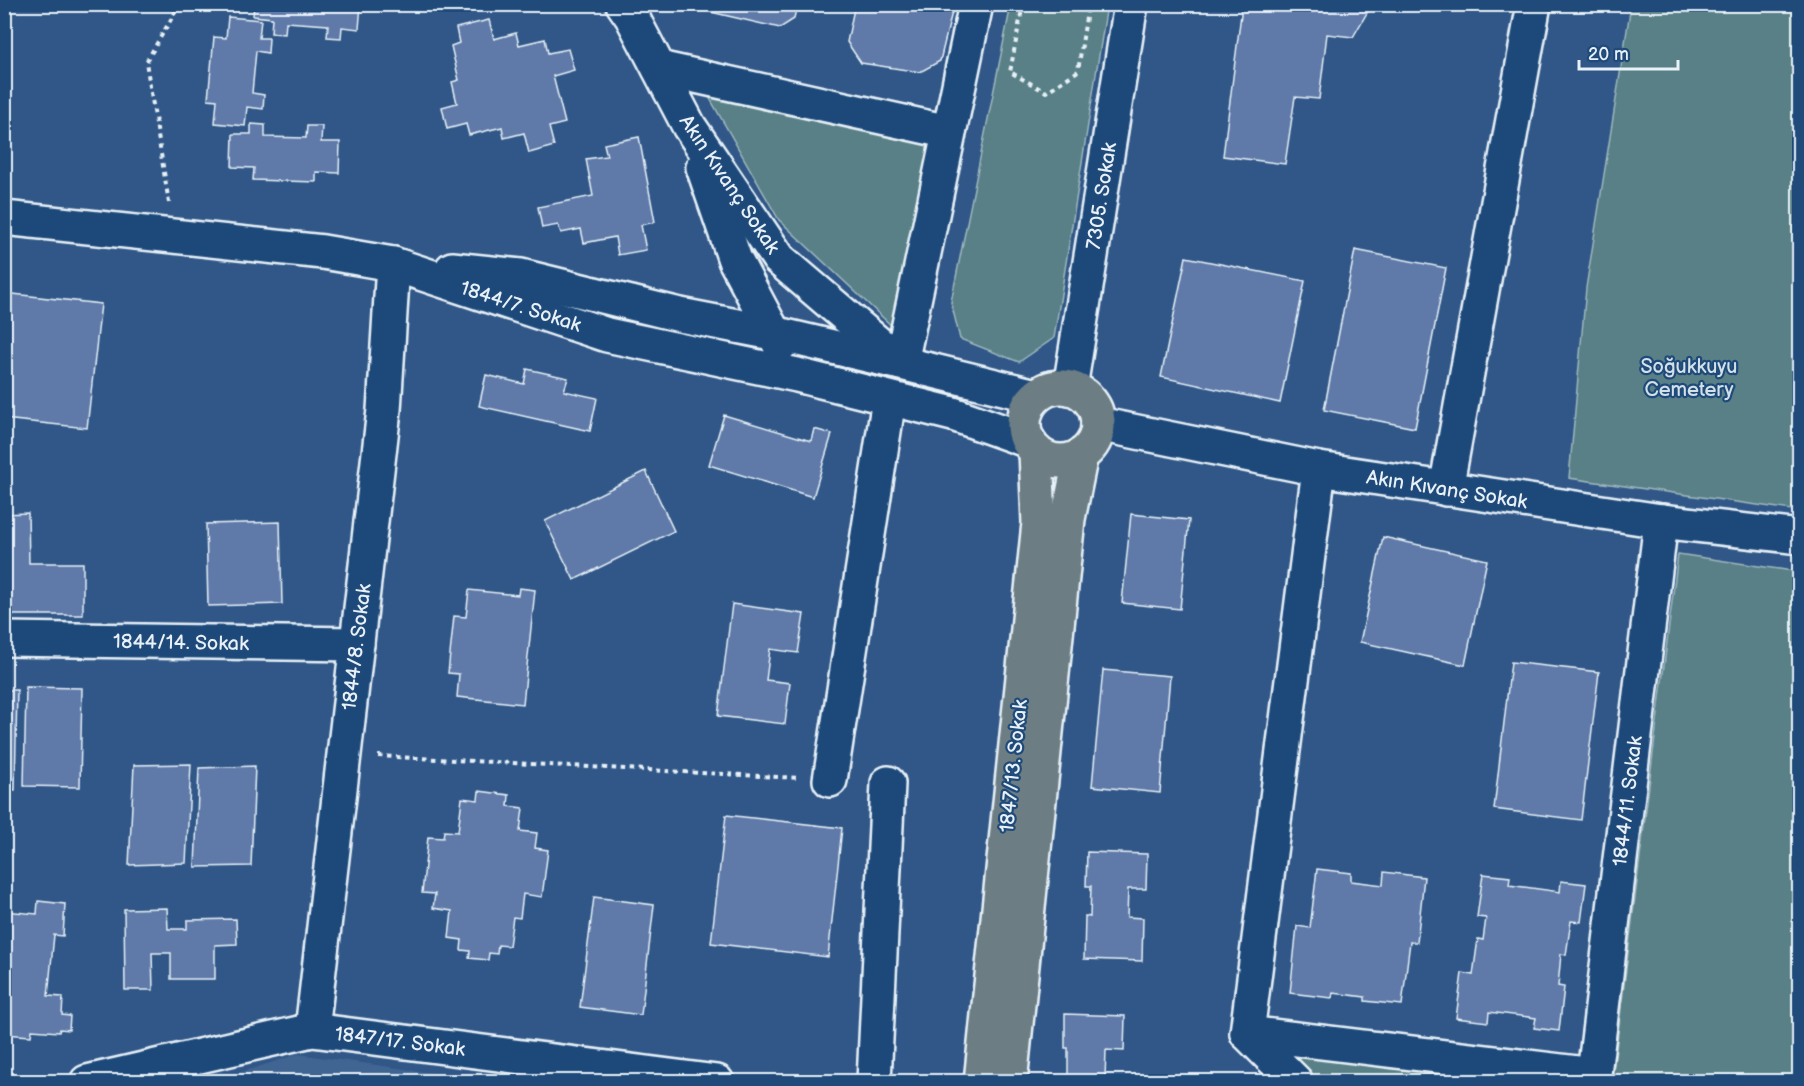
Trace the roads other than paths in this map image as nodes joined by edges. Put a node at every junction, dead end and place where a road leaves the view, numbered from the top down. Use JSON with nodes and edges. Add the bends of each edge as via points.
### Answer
{"nodes":[{"id":1,"x":976,"y":4,"type":"edge"},
{"id":2,"x":1131,"y":4,"type":"edge"},
{"id":3,"x":1534,"y":4,"type":"edge"},
{"id":4,"x":630,"y":9,"type":"edge"},
{"id":5,"x":659,"y":69,"type":"junction"},
{"id":6,"x":688,"y":126,"type":"junction"},
{"id":7,"x":949,"y":132,"type":"junction"},
{"id":8,"x":4,"y":218,"type":"edge"},
{"id":9,"x":393,"y":264,"type":"junction"},
{"id":10,"x":773,"y":333,"type":"junction"},
{"id":11,"x":901,"y":363,"type":"junction"},
{"id":12,"x":797,"y":375,"type":"junction"},
{"id":13,"x":1070,"y":388,"type":"junction"},
{"id":14,"x":1036,"y":396,"type":"junction"},
{"id":15,"x":889,"y":399,"type":"junction"},
{"id":16,"x":1098,"y":424,"type":"junction"},
{"id":17,"x":1033,"y":446,"type":"junction"},
{"id":18,"x":1081,"y":455,"type":"junction"},
{"id":19,"x":1319,"y":470,"type":"junction"},
{"id":20,"x":1446,"y":489,"type":"junction"},
{"id":21,"x":1661,"y":521,"type":"junction"},
{"id":22,"x":1800,"y":537,"type":"edge"},
{"id":23,"x":4,"y":639,"type":"edge"},
{"id":24,"x":357,"y":644,"type":"junction"},
{"id":25,"x":830,"y":780,"type":"road end"},
{"id":26,"x":888,"y":783,"type":"dead end"},
{"id":27,"x":312,"y":1029,"type":"junction"},
{"id":28,"x":1247,"y":1033,"type":"junction"},
{"id":29,"x":1593,"y":1078,"type":"edge"},
{"id":30,"x":87,"y":1082,"type":"edge"},
{"id":31,"x":717,"y":1082,"type":"edge"},
{"id":32,"x":874,"y":1082,"type":"edge"},
{"id":33,"x":981,"y":1082,"type":"edge"},
{"id":34,"x":1010,"y":1082,"type":"edge"},
{"id":35,"x":1296,"y":1082,"type":"edge"}],
"edges":[{"from":1,"to":7,"type":"street"},
{"from":2,"to":13,"type":"street","name":"7305. Sokak"},
{"from":3,"to":20,"type":"street"},
{"from":4,"to":5,"type":"street","name":"Akın Kıvanç Sokak"},
{"from":5,"to":6,"type":"street","name":"Akın Kıvanç Sokak"},
{"from":5,"to":7,"type":"street"},
{"from":6,"to":10,"type":"street","via":[[735,260]]},
{"from":6,"to":11,"type":"street","name":"Akın Kıvanç Sokak","via":[[779,259]]},
{"from":7,"to":11,"type":"street"},
{"from":8,"to":9,"type":"street","name":"1844/7. Sokak","via":[[323,252]]},
{"from":9,"to":10,"type":"street","via":[[521,276]]},
{"from":9,"to":12,"type":"street","name":"1844/7. Sokak","via":[[607,335]]},
{"from":9,"to":24,"type":"street","name":"1844/8. Sokak","via":[[384,410]]},
{"from":10,"to":11,"type":"street"},
{"from":10,"to":12,"type":"street"},
{"from":11,"to":14,"type":"street","name":"Akın Kıvanç Sokak"},
{"from":12,"to":15,"type":"street","name":"1844/7. Sokak"},
{"from":13,"to":14,"type":"main road","via":[[1059,387]]},
{"from":13,"to":16,"type":"main road","via":[[1091,401]]},
{"from":14,"to":17,"type":"main road","via":[[1025,417],[1025,430]]},
{"from":15,"to":17,"type":"street","name":"1844/7. Sokak","via":[[953,414]]},
{"from":15,"to":25,"type":"street"},
{"from":16,"to":18,"type":"main road","via":[[1090,447]]},
{"from":16,"to":19,"type":"street","name":"Akın Kıvanç Sokak"},
{"from":17,"to":18,"type":"main road","via":[[1058,461]]},
{"from":17,"to":33,"type":"main road","name":"1847/13. Sokak","via":[[1038,523]]},
{"from":18,"to":34,"type":"main road","name":"1847/13. Sokak","via":[[1068,519]]},
{"from":19,"to":20,"type":"street","name":"Akın Kıvanç Sokak"},
{"from":19,"to":28,"type":"street"},
{"from":20,"to":21,"type":"street","name":"Akın Kıvanç Sokak"},
{"from":21,"to":22,"type":"street","name":"Akın Kıvanç Sokak"},
{"from":21,"to":29,"type":"street","name":"1844/11. Sokak"},
{"from":23,"to":24,"type":"street","name":"1844/14. Sokak"},
{"from":24,"to":27,"type":"street","name":"1844/8. Sokak"},
{"from":26,"to":32,"type":"street"},
{"from":27,"to":30,"type":"street","name":"1847/17. Sokak"},
{"from":27,"to":31,"type":"street","name":"1847/17. Sokak"},
{"from":28,"to":29,"type":"street"},
{"from":28,"to":35,"type":"street"}]}
